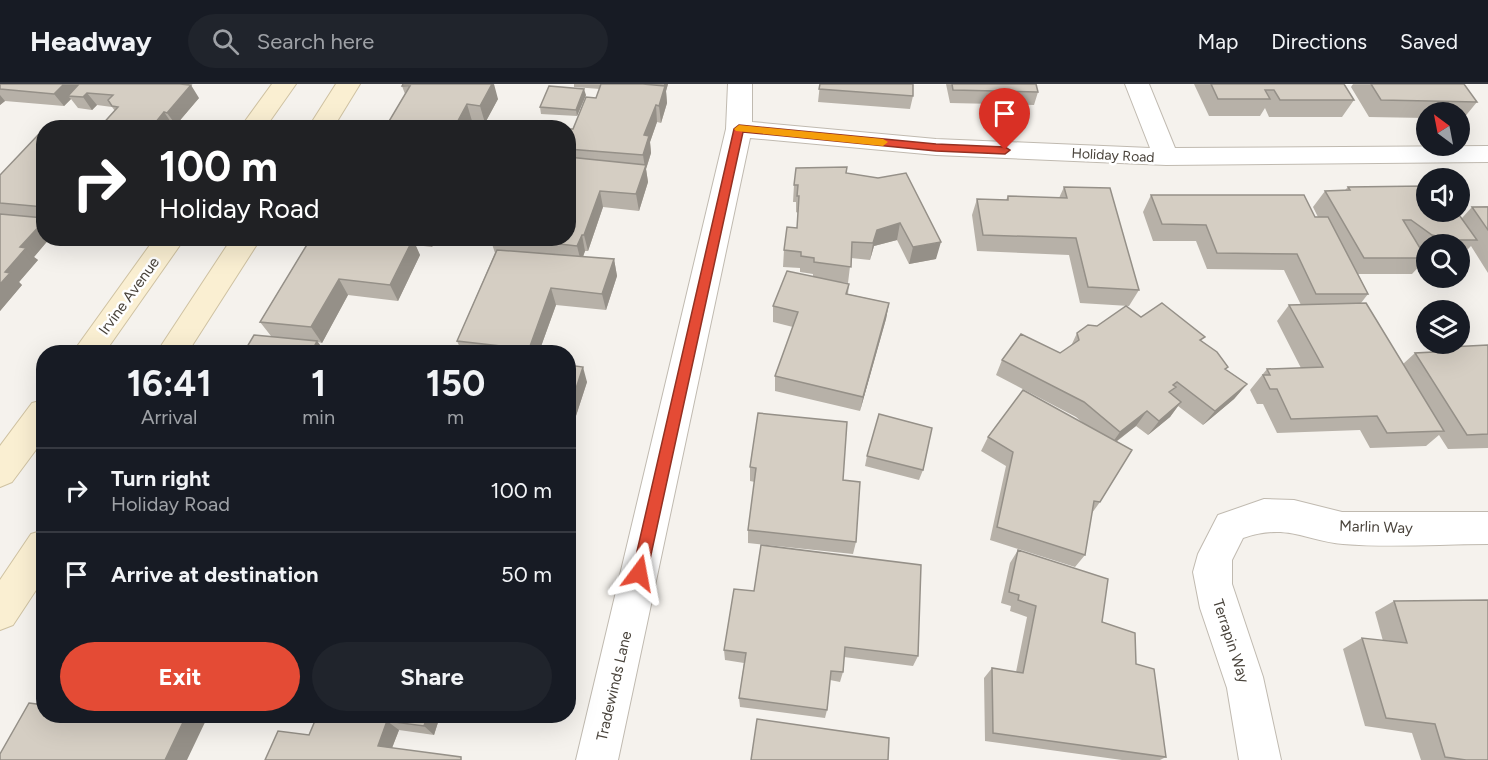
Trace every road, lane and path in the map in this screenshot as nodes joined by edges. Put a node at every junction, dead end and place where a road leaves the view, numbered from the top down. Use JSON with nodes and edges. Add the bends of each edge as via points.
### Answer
{"nodes":[{"id":1,"x":284,"y":84,"type":"edge"},
{"id":2,"x":348,"y":84,"type":"edge"},
{"id":3,"x":740,"y":84,"type":"edge"},
{"id":4,"x":1137,"y":84,"type":"edge"},
{"id":5,"x":258,"y":120,"type":"edge"},
{"id":6,"x":325,"y":120,"type":"edge"},
{"id":7,"x":739,"y":129,"type":"junction"},
{"id":8,"x":1488,"y":154,"type":"edge"},
{"id":9,"x":1167,"y":157,"type":"junction"},
{"id":10,"x":165,"y":246,"type":"edge"},
{"id":11,"x":242,"y":246,"type":"edge"},
{"id":12,"x":93,"y":345,"type":"edge"},
{"id":13,"x":177,"y":345,"type":"edge"},
{"id":14,"x":36,"y":424,"type":"edge"},
{"id":15,"x":0,"y":472,"type":"edge"},
{"id":16,"x":1231,"y":526,"type":"joint"},
{"id":17,"x":1488,"y":528,"type":"edge"},
{"id":18,"x":36,"y":558,"type":"edge"},
{"id":19,"x":0,"y":612,"type":"edge"},
{"id":20,"x":597,"y":760,"type":"edge"},
{"id":21,"x":1260,"y":760,"type":"edge"}],
"edges":[{"from":1,"to":5,"type":"main road"},
{"from":2,"to":6,"type":"main road"},
{"from":3,"to":7,"type":"street","name":"Tradewinds Lane"},
{"from":4,"to":9,"type":"street"},
{"from":7,"to":9,"type":"street","name":"Holiday Road","via":[[936,147]]},
{"from":7,"to":20,"type":"street","name":"Tradewinds Lane"},
{"from":8,"to":9,"type":"street","name":"Holiday Road"},
{"from":10,"to":12,"type":"main road","name":"Irvine Avenue"},
{"from":11,"to":13,"type":"main road"},
{"from":14,"to":15,"type":"main road"},
{"from":16,"to":17,"type":"street","name":"Marlin Way","via":[[1264,515],[1294,516],[1342,528]]},
{"from":16,"to":21,"type":"street","name":"Terrapin Way","via":[[1212,570],[1219,610],[1240,663],[1252,709]]},
{"from":18,"to":19,"type":"main road"}]}
